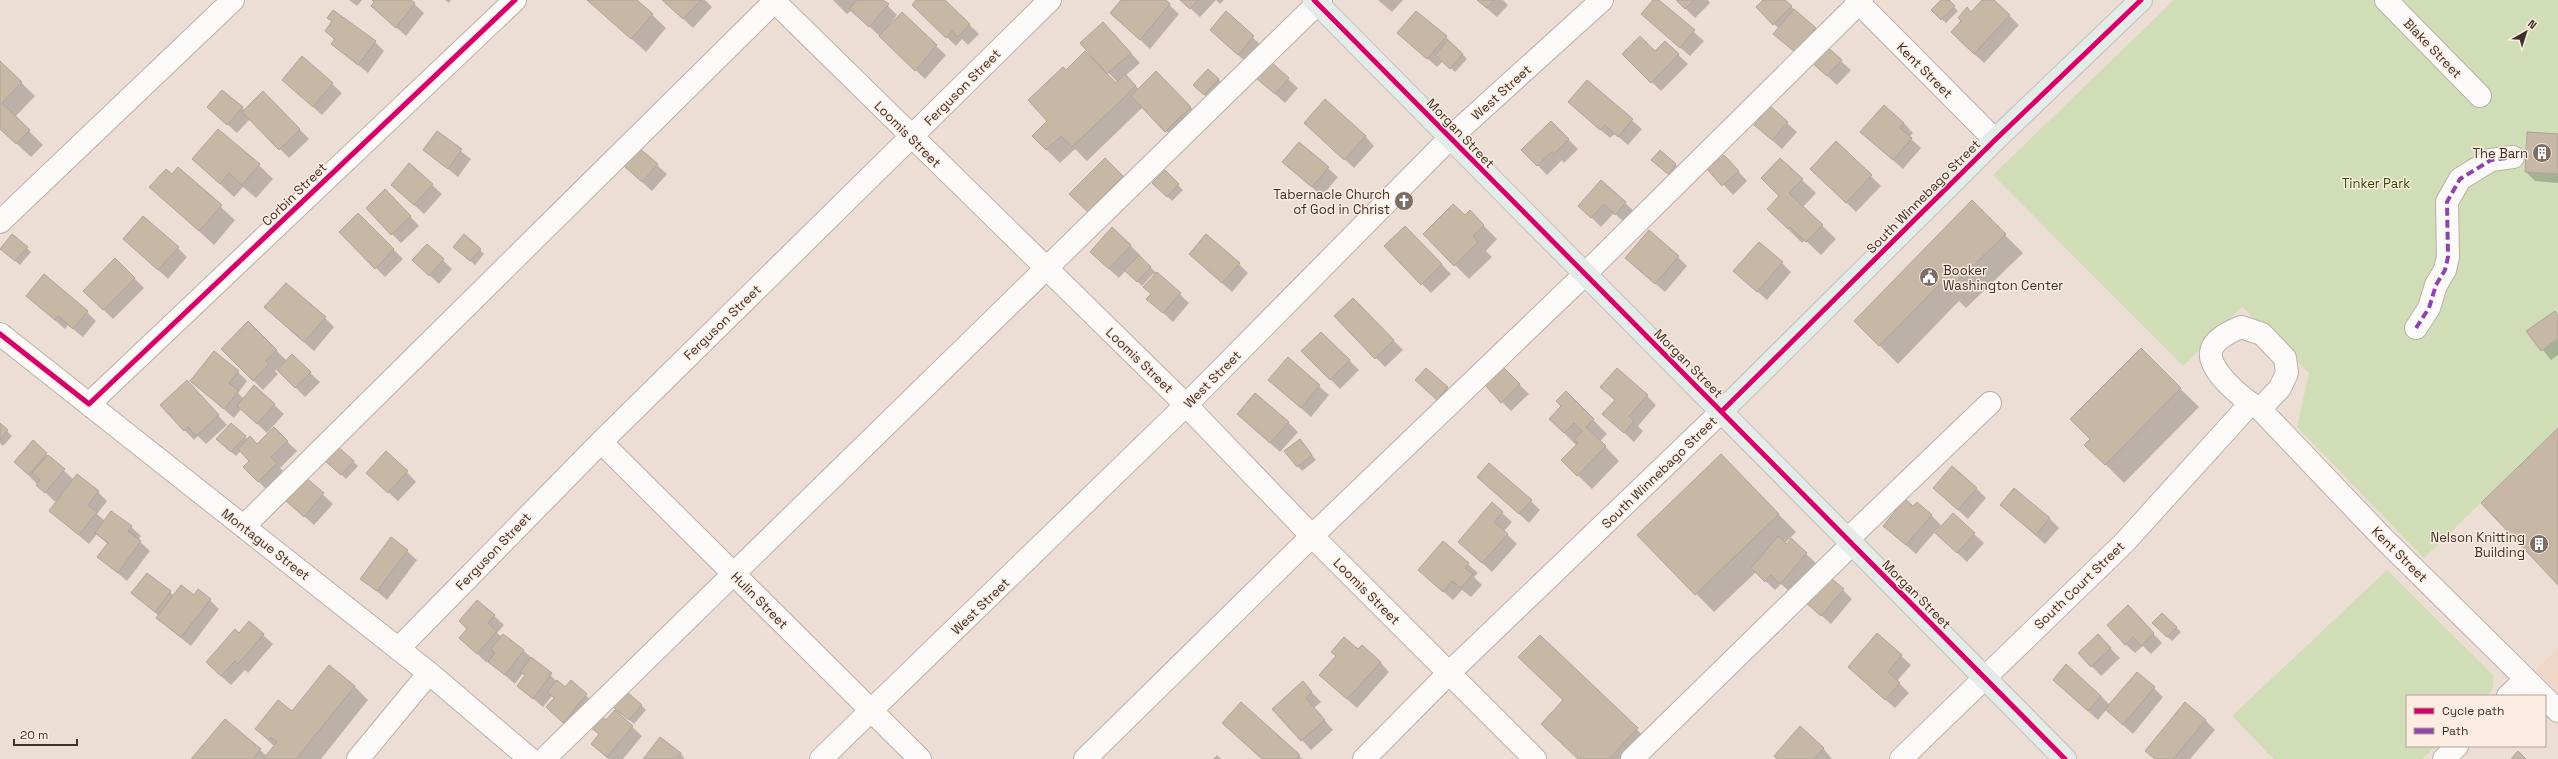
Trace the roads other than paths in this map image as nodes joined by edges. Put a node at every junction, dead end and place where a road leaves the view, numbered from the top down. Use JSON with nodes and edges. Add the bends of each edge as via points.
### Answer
{"nodes":[{"id":1,"x":233,"y":0,"type":"edge"},
{"id":2,"x":515,"y":0,"type":"edge"},
{"id":3,"x":775,"y":0,"type":"edge"},
{"id":4,"x":1050,"y":0,"type":"edge"},
{"id":5,"x":1602,"y":0,"type":"edge"},
{"id":6,"x":2141,"y":0,"type":"edge"},
{"id":7,"x":2386,"y":0,"type":"edge"},
{"id":8,"x":1317,"y":1,"type":"edge"},
{"id":9,"x":1859,"y":1,"type":"edge"},
{"id":10,"x":2480,"y":96,"type":"dead end"},
{"id":11,"x":911,"y":137,"type":"junction"},
{"id":12,"x":1451,"y":137,"type":"junction"},
{"id":13,"x":1995,"y":140,"type":"junction"},
{"id":14,"x":2513,"y":157,"type":"dead end"},
{"id":15,"x":0,"y":222,"type":"edge"},
{"id":16,"x":1046,"y":268,"type":"junction"},
{"id":17,"x":1584,"y":275,"type":"junction"},
{"id":18,"x":2416,"y":328,"type":"dead end"},
{"id":19,"x":0,"y":334,"type":"edge"},
{"id":20,"x":1990,"y":403,"type":"dead end"},
{"id":21,"x":89,"y":404,"type":"junction"},
{"id":22,"x":1186,"y":405,"type":"junction"},
{"id":23,"x":2255,"y":406,"type":"joint"},
{"id":24,"x":1722,"y":411,"type":"junction"},
{"id":25,"x":600,"y":442,"type":"junction"},
{"id":26,"x":244,"y":526,"type":"junction"},
{"id":27,"x":1312,"y":536,"type":"junction"},
{"id":28,"x":1850,"y":542,"type":"junction"},
{"id":29,"x":732,"y":573,"type":"junction"},
{"id":30,"x":398,"y":649,"type":"junction"},
{"id":31,"x":429,"y":673,"type":"junction"},
{"id":32,"x":1450,"y":673,"type":"junction"},
{"id":33,"x":1984,"y":677,"type":"junction"},
{"id":34,"x":2526,"y":679,"type":"junction"},
{"id":35,"x":2509,"y":695,"type":"edge"},
{"id":36,"x":2542,"y":695,"type":"edge"},
{"id":37,"x":2546,"y":699,"type":"edge"},
{"id":38,"x":872,"y":710,"type":"junction"},
{"id":39,"x":2558,"y":711,"type":"edge"},
{"id":40,"x":2456,"y":747,"type":"edge"},
{"id":41,"x":358,"y":759,"type":"edge"},
{"id":42,"x":530,"y":759,"type":"edge"},
{"id":43,"x":544,"y":759,"type":"edge"},
{"id":44,"x":821,"y":759,"type":"edge"},
{"id":45,"x":920,"y":759,"type":"edge"},
{"id":46,"x":1085,"y":759,"type":"edge"},
{"id":47,"x":1364,"y":759,"type":"edge"},
{"id":48,"x":1535,"y":759,"type":"edge"},
{"id":49,"x":1632,"y":759,"type":"edge"},
{"id":50,"x":1901,"y":759,"type":"edge"},
{"id":51,"x":2065,"y":759,"type":"edge"},
{"id":52,"x":2444,"y":759,"type":"edge"}],
"edges":[{"from":1,"to":15,"type":"street"},
{"from":2,"to":21,"type":"street","name":"Corbin Street"},
{"from":3,"to":11,"type":"street","name":"Loomis Street"},
{"from":3,"to":26,"type":"street"},
{"from":4,"to":11,"type":"street","name":"Ferguson Street"},
{"from":5,"to":12,"type":"street","name":"West Street"},
{"from":6,"to":13,"type":"main road","name":"South Winnebago Street"},
{"from":7,"to":10,"type":"street","name":"Blake Street"},
{"from":8,"to":12,"type":"main road","name":"Morgan Street"},
{"from":8,"to":16,"type":"street"},
{"from":9,"to":13,"type":"street","name":"Kent Street"},
{"from":9,"to":17,"type":"street"},
{"from":11,"to":16,"type":"street","name":"Loomis Street"},
{"from":11,"to":25,"type":"street","name":"Ferguson Street"},
{"from":12,"to":17,"type":"main road","name":"Morgan Street"},
{"from":12,"to":22,"type":"street","name":"West Street"},
{"from":13,"to":24,"type":"main road","name":"South Winnebago Street"},
{"from":14,"to":18,"type":"street","via":[[2491,160],[2460,179],[2447,202],[2448,257],[2445,270],[2436,285],[2429,308]]},
{"from":16,"to":22,"type":"street","name":"Loomis Street"},
{"from":16,"to":29,"type":"street"},
{"from":17,"to":24,"type":"main road","name":"Morgan Street"},
{"from":17,"to":27,"type":"street"},
{"from":19,"to":21,"type":"street","name":"Montague Street"},
{"from":20,"to":28,"type":"street"},
{"from":21,"to":26,"type":"street","name":"Montague Street"},
{"from":22,"to":27,"type":"street","name":"Loomis Street"},
{"from":22,"to":38,"type":"street","name":"West Street"},
{"from":23,"to":33,"type":"street","name":"South Court Street","via":[[2124,543]]},
{"from":23,"to":34,"type":"street","name":"Kent Street","via":[[2382,537]]},
{"from":24,"to":28,"type":"main road","name":"Morgan Street"},
{"from":24,"to":32,"type":"street","name":"South Winnebago Street"},
{"from":25,"to":29,"type":"street","name":"Hulin Street"},
{"from":25,"to":30,"type":"street","name":"Ferguson Street"},
{"from":26,"to":30,"type":"street","name":"Montague Street"},
{"from":27,"to":32,"type":"street","name":"Loomis Street"},
{"from":27,"to":46,"type":"street"},
{"from":28,"to":33,"type":"main road","name":"Morgan Street"},
{"from":28,"to":49,"type":"street"},
{"from":29,"to":38,"type":"street","name":"Hulin Street"},
{"from":29,"to":43,"type":"street"},
{"from":30,"to":31,"type":"street","name":"Montague Street"},
{"from":31,"to":41,"type":"street"},
{"from":31,"to":42,"type":"street","name":"Montague Street"},
{"from":32,"to":47,"type":"street","name":"South Winnebago Street"},
{"from":32,"to":48,"type":"street","name":"Loomis Street"},
{"from":33,"to":50,"type":"street","name":"South Court Street"},
{"from":33,"to":51,"type":"main road","name":"Morgan Street"},
{"from":34,"to":35,"type":"street"},
{"from":34,"to":36,"type":"street","name":"Kent Street"},
{"from":37,"to":39,"type":"street"},
{"from":38,"to":44,"type":"street","name":"West Street"},
{"from":38,"to":45,"type":"street","name":"Hulin Street"},
{"from":40,"to":52,"type":"street"}]}
